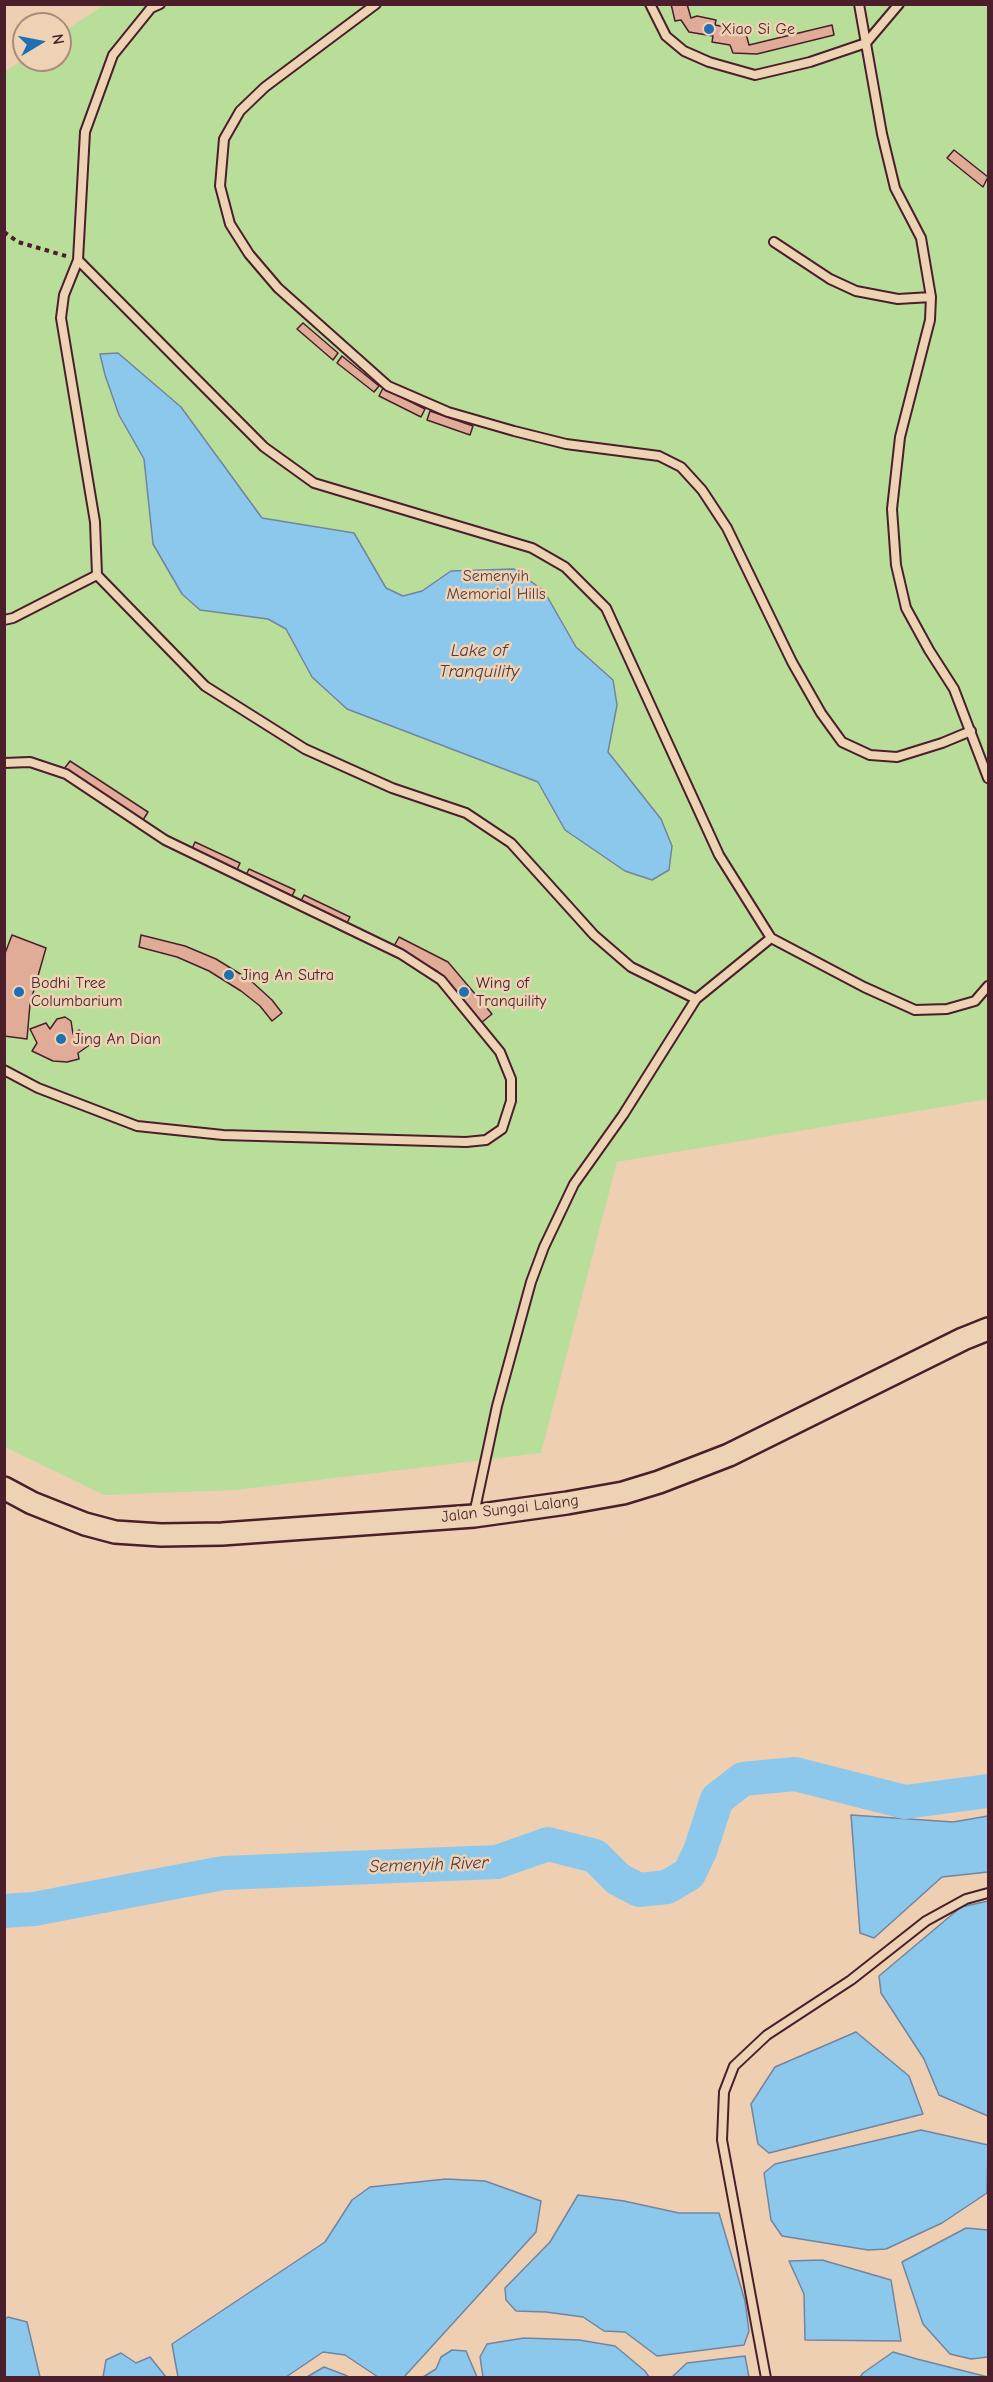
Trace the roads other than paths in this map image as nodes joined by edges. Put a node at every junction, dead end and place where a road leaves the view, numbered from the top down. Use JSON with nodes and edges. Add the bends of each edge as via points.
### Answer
{"nodes":[{"id":1,"x":160,"y":4,"type":"edge"},
{"id":2,"x":376,"y":4,"type":"edge"},
{"id":3,"x":650,"y":4,"type":"edge"},
{"id":4,"x":860,"y":4,"type":"edge"},
{"id":5,"x":899,"y":4,"type":"edge"},
{"id":6,"x":866,"y":43,"type":"junction"},
{"id":7,"x":774,"y":242,"type":"dead end"},
{"id":8,"x":78,"y":260,"type":"junction"},
{"id":9,"x":931,"y":297,"type":"junction"},
{"id":10,"x":97,"y":575,"type":"junction"},
{"id":11,"x":4,"y":620,"type":"edge"},
{"id":12,"x":971,"y":731,"type":"junction"},
{"id":13,"x":4,"y":764,"type":"edge"},
{"id":14,"x":988,"y":778,"type":"edge"},
{"id":15,"x":771,"y":938,"type":"junction"},
{"id":16,"x":988,"y":986,"type":"edge"},
{"id":17,"x":696,"y":999,"type":"junction"},
{"id":18,"x":4,"y":1070,"type":"edge"},
{"id":19,"x":988,"y":1329,"type":"edge"},
{"id":20,"x":4,"y":1488,"type":"edge"},
{"id":21,"x":474,"y":1516,"type":"junction"},
{"id":22,"x":988,"y":1893,"type":"edge"},
{"id":23,"x":766,"y":2378,"type":"edge"}],
"edges":[{"from":1,"to":8,"type":"lane","via":[[151,8],[113,55],[85,132]]},
{"from":2,"to":12,"type":"lane","via":[[265,87],[240,111],[224,139],[220,186],[230,224],[249,254],[278,288],[388,386],[448,412],[514,431],[566,444],[659,456],[681,467],[727,528],[792,662],[842,742],[870,755],[897,757]]},
{"from":3,"to":6,"type":"lane","via":[[666,36],[684,51],[754,75]]},
{"from":4,"to":6,"type":"lane"},
{"from":5,"to":6,"type":"lane"},
{"from":6,"to":9,"type":"lane","via":[[884,145],[896,188],[921,238]]},
{"from":7,"to":9,"type":"lane","via":[[830,279],[856,291],[898,299]]},
{"from":8,"to":10,"type":"lane","via":[[64,295],[61,318],[95,522]]},
{"from":8,"to":15,"type":"lane","via":[[264,447],[314,483],[532,548],[565,567],[606,608],[720,855]]},
{"from":9,"to":12,"type":"lane","via":[[930,321],[900,437],[892,509],[896,565],[906,608],[954,689]]},
{"from":10,"to":11,"type":"lane"},
{"from":10,"to":17,"type":"lane","via":[[205,686],[305,749],[392,788],[466,813],[511,843],[594,935],[631,967]]},
{"from":12,"to":14,"type":"lane"},
{"from":13,"to":18,"type":"lane","via":[[30,762],[66,774],[165,840],[401,954],[441,980],[500,1052],[511,1079],[511,1101],[502,1129],[486,1140],[223,1135],[137,1126],[38,1088]]},
{"from":15,"to":16,"type":"lane","via":[[915,1010],[947,1009],[975,1001]]},
{"from":15,"to":17,"type":"lane"},
{"from":17,"to":21,"type":"lane","via":[[574,1184],[544,1247],[497,1406]]},
{"from":19,"to":21,"type":"street","name":"Jalan Sungai Lalang","via":[[729,1455],[659,1482],[623,1493]]},
{"from":20,"to":21,"type":"street","name":"Jalan Sungai Lalang","via":[[85,1524],[115,1532],[161,1535]]},
{"from":22,"to":23,"type":"lane","via":[[966,1899],[926,1921],[851,1980],[768,2035],[734,2066],[724,2092],[722,2140]]}]}
